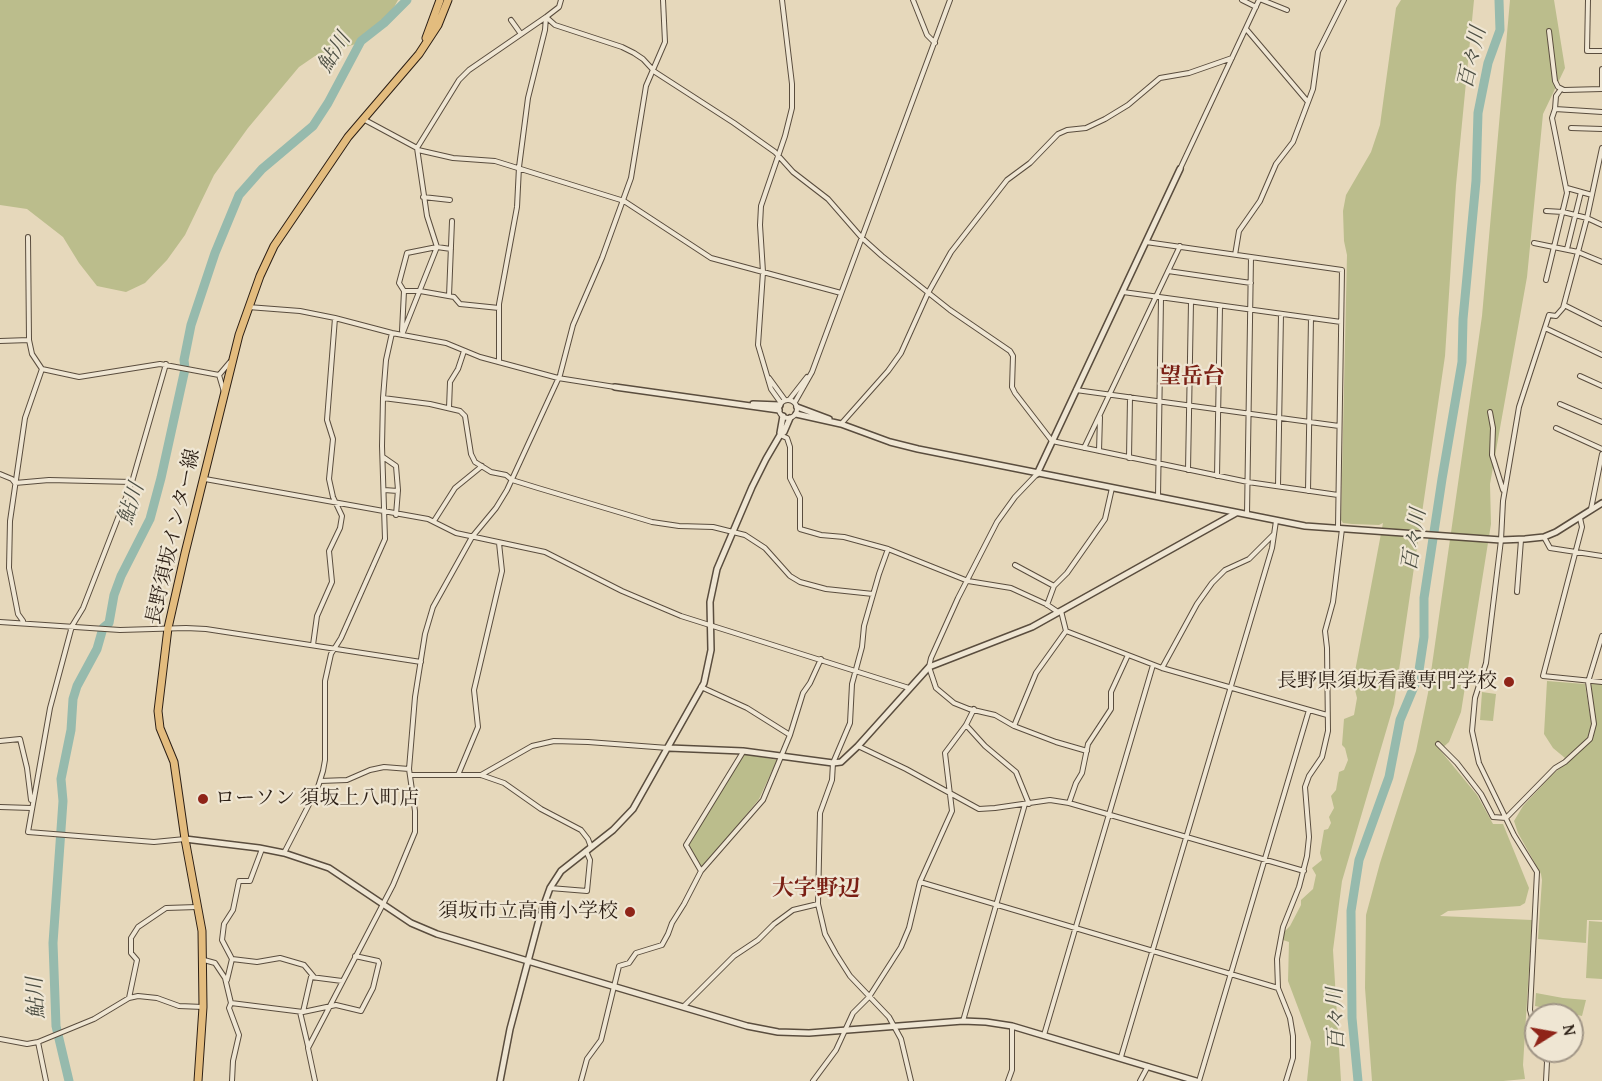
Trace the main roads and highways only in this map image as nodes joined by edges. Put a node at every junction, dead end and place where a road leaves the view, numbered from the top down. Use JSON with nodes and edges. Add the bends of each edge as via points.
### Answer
{"nodes":[{"id":1,"x":440,"y":0,"type":"edge"},
{"id":2,"x":448,"y":0,"type":"edge"},
{"id":3,"x":418,"y":54,"type":"junction"},
{"id":4,"x":198,"y":1081,"type":"edge"}],
"edges":[{"from":1,"to":3,"type":"main road","name":"長野須坂インター線"},
{"from":2,"to":3,"type":"main road","name":"長野須坂インター線","via":[[438,25]]},
{"from":3,"to":4,"type":"main road","name":"長野須坂インター線","via":[[348,137],[274,246],[248,307],[233,359],[168,628],[158,711],[160,728],[174,762],[202,931]]}]}
